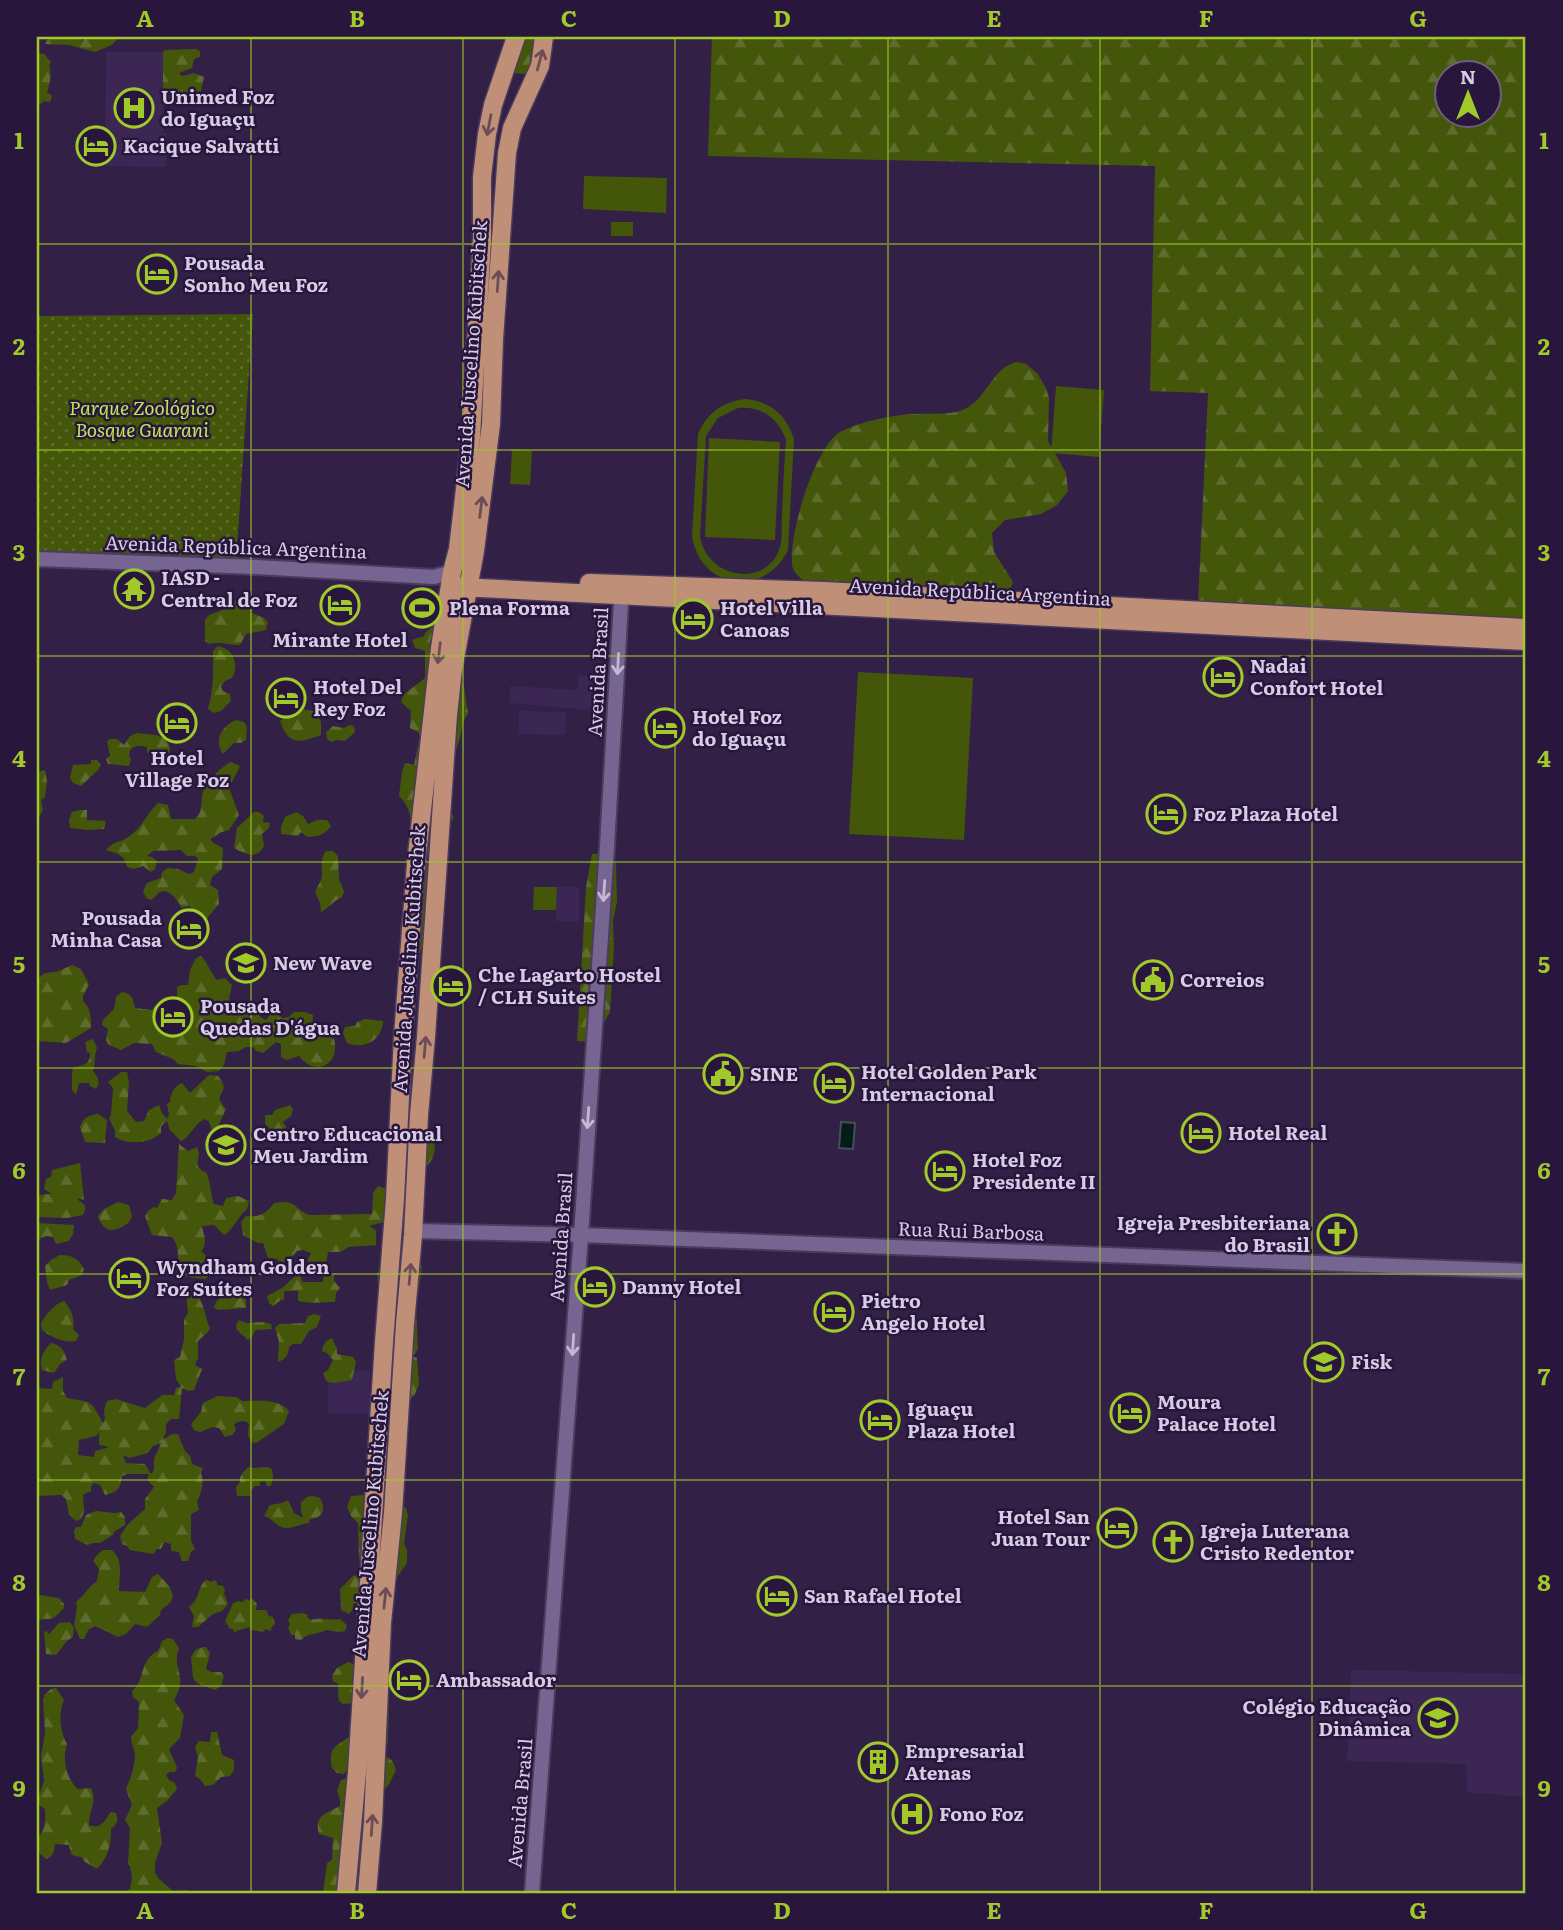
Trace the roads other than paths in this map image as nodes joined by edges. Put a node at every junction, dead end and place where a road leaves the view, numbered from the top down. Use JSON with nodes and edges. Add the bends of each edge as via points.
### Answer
{"nodes":[{"id":1,"x":516,"y":37,"type":"edge"},
{"id":2,"x":544,"y":37,"type":"edge"},
{"id":3,"x":37,"y":559,"type":"edge"},
{"id":4,"x":445,"y":578,"type":"junction"},
{"id":5,"x":470,"y":581,"type":"junction"},
{"id":6,"x":622,"y":590,"type":"junction"},
{"id":7,"x":1526,"y":628,"type":"edge"},
{"id":8,"x":1526,"y":641,"type":"edge"},
{"id":9,"x":414,"y":1231,"type":"junction"},
{"id":10,"x":581,"y":1236,"type":"junction"},
{"id":11,"x":1526,"y":1271,"type":"edge"},
{"id":12,"x":387,"y":1308,"type":"junction"},
{"id":13,"x":405,"y":1324,"type":"junction"},
{"id":14,"x":384,"y":1342,"type":"junction"},
{"id":15,"x":404,"y":1360,"type":"junction"},
{"id":16,"x":346,"y":1893,"type":"edge"},
{"id":17,"x":367,"y":1893,"type":"edge"},
{"id":18,"x":532,"y":1893,"type":"edge"}],
"edges":[{"from":1,"to":4,"type":"main road","name":"Avenida Juscelino Kubitschek","one_way":true,"via":[[487,134],[471,437],[458,550]]},
{"from":5,"to":2,"type":"main road","name":"Avenida Juscelino Kubitschek","one_way":true,"via":[[491,424],[505,166],[512,128],[540,66]]},
{"from":3,"to":4,"type":"street","name":"Avenida República Argentina"},
{"from":4,"to":5,"type":"main road","name":"Avenida República Argentina"},
{"from":4,"to":12,"type":"main road","name":"Avenida Juscelino Kubitschek","one_way":true,"via":[[416,864]]},
{"from":5,"to":6,"type":"main road","name":"Avenida República Argentina"},
{"from":9,"to":5,"type":"main road","name":"Avenida Juscelino Kubitschek","one_way":true,"via":[[448,715]]},
{"from":6,"to":7,"type":"main road","name":"Avenida República Argentina","via":[[824,591]]},
{"from":6,"to":8,"type":"main road","name":"Avenida República Argentina"},
{"from":6,"to":10,"type":"street","name":"Avenida Brasil","one_way":true},
{"from":9,"to":10,"type":"street","name":"Rua Rui Barbosa"},
{"from":13,"to":9,"type":"main road","name":"Avenida Juscelino Kubitschek","one_way":true},
{"from":10,"to":11,"type":"street","name":"Rua Rui Barbosa"},
{"from":10,"to":18,"type":"street","name":"Avenida Brasil","one_way":true},
{"from":12,"to":13,"type":"main road"},
{"from":12,"to":14,"type":"main road","name":"Avenida Juscelino Kubitschek"},
{"from":13,"to":15,"type":"main road","name":"Avenida Juscelino Kubitschek"},
{"from":14,"to":15,"type":"main road","via":[[396,1348]]},
{"from":14,"to":16,"type":"main road","name":"Avenida Juscelino Kubitschek","one_way":true},
{"from":17,"to":15,"type":"main road","name":"Avenida Juscelino Kubitschek","one_way":true,"via":[[382,1623]]}]}
